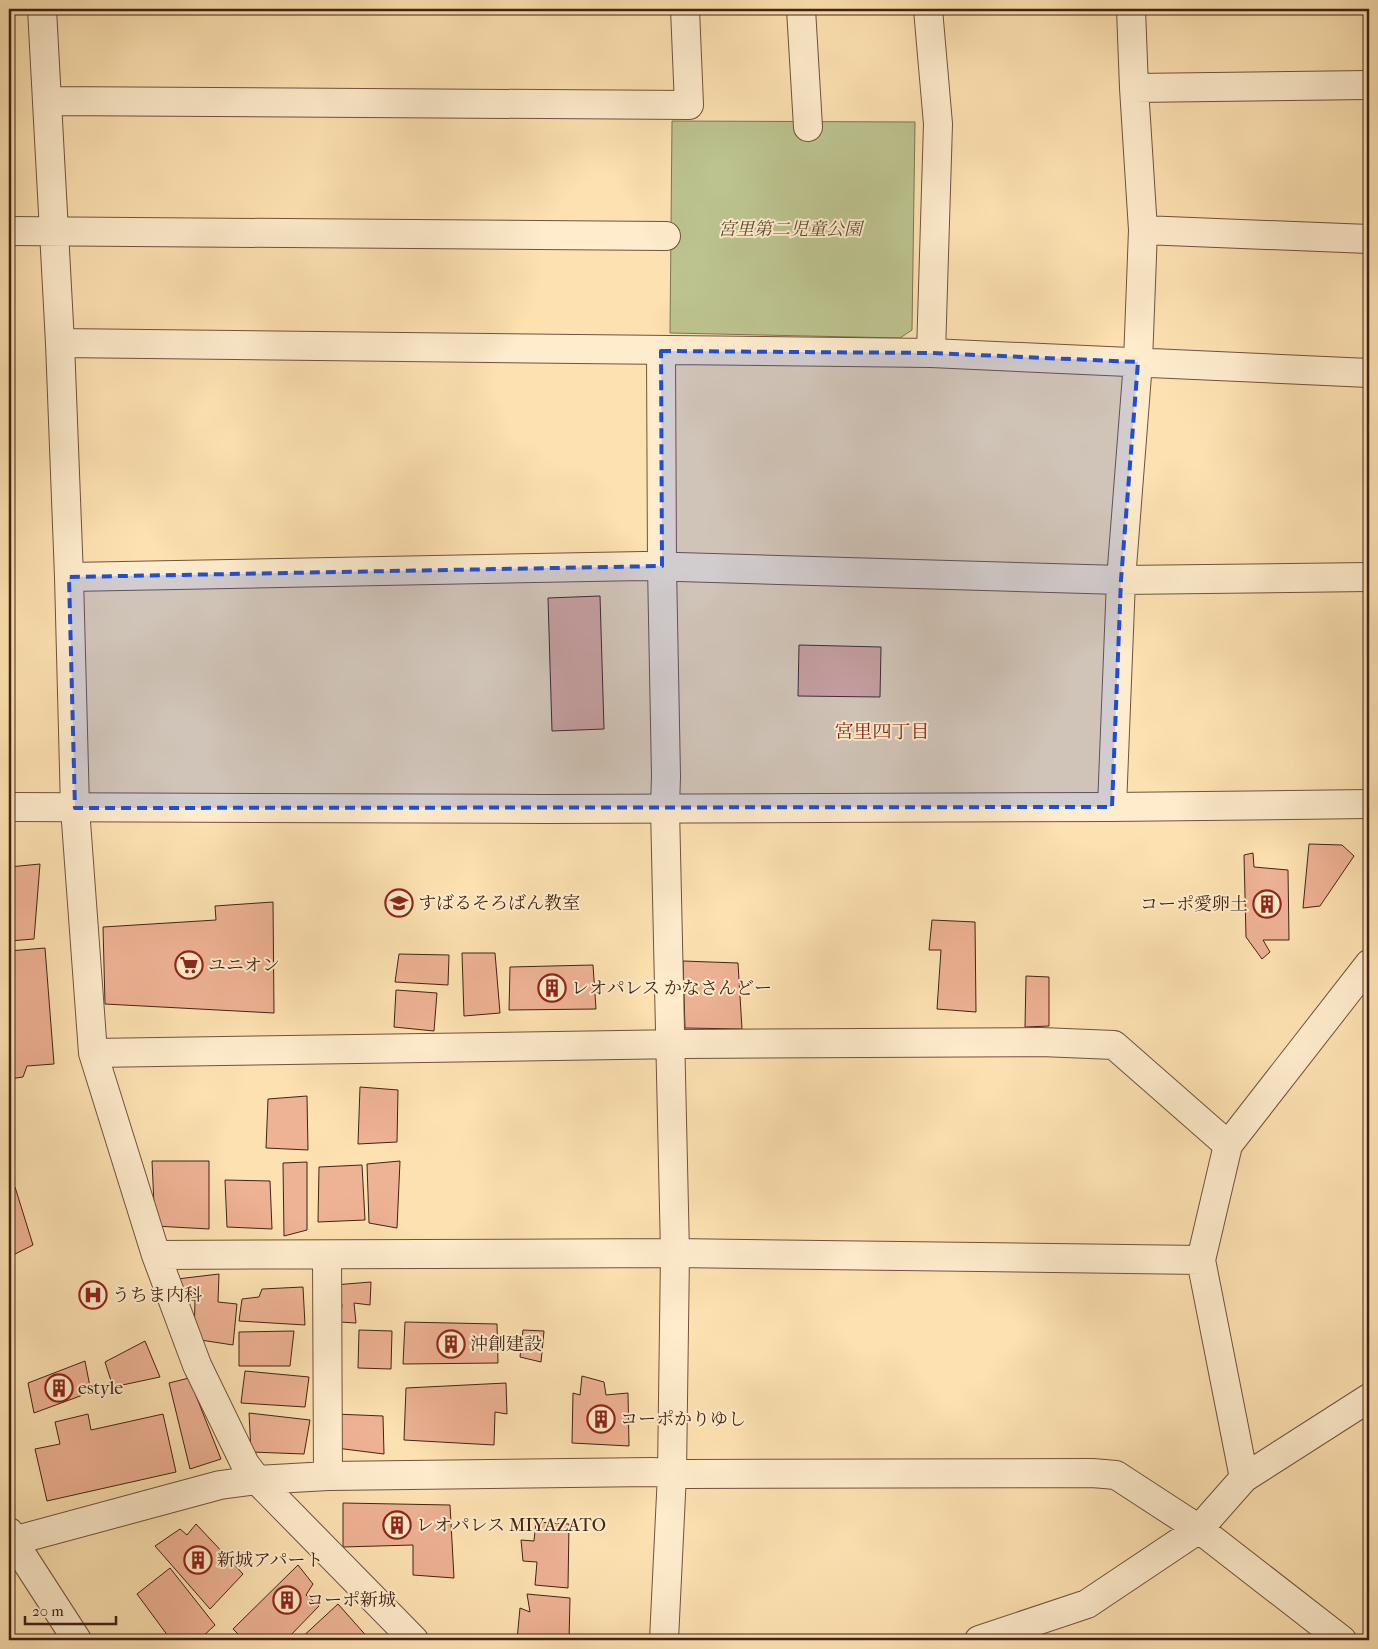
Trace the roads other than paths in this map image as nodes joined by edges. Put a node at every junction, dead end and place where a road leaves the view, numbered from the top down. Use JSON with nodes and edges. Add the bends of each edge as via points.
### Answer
{"nodes":[{"id":1,"x":42,"y":9,"type":"edge"},
{"id":2,"x":685,"y":9,"type":"edge"},
{"id":3,"x":801,"y":9,"type":"edge"},
{"id":4,"x":928,"y":9,"type":"edge"},
{"id":5,"x":1131,"y":9,"type":"edge"},
{"id":6,"x":1369,"y":85,"type":"edge"},
{"id":7,"x":1134,"y":88,"type":"junction"},
{"id":8,"x":48,"y":101,"type":"junction"},
{"id":9,"x":808,"y":127,"type":"dead end"},
{"id":10,"x":1144,"y":230,"type":"junction"},
{"id":11,"x":9,"y":231,"type":"edge"},
{"id":12,"x":54,"y":231,"type":"junction"},
{"id":13,"x":666,"y":236,"type":"dead end"},
{"id":14,"x":1369,"y":239,"type":"edge"},
{"id":15,"x":60,"y":343,"type":"junction"},
{"id":16,"x":661,"y":351,"type":"junction"},
{"id":17,"x":931,"y":353,"type":"junction"},
{"id":18,"x":1138,"y":362,"type":"junction"},
{"id":19,"x":1369,"y":373,"type":"edge"},
{"id":20,"x":662,"y":566,"type":"junction"},
{"id":21,"x":70,"y":577,"type":"junction"},
{"id":22,"x":1369,"y":577,"type":"edge"},
{"id":23,"x":1122,"y":580,"type":"junction"},
{"id":24,"x":1369,"y":804,"type":"edge"},
{"id":25,"x":9,"y":807,"type":"edge"},
{"id":26,"x":1112,"y":807,"type":"junction"},
{"id":27,"x":75,"y":808,"type":"junction"},
{"id":28,"x":665,"y":808,"type":"junction"},
{"id":29,"x":1369,"y":964,"type":"edge"},
{"id":30,"x":670,"y":1044,"type":"junction"},
{"id":31,"x":93,"y":1053,"type":"junction"},
{"id":32,"x":1228,"y":1145,"type":"junction"},
{"id":33,"x":675,"y":1254,"type":"junction"},
{"id":34,"x":327,"y":1255,"type":"junction"},
{"id":35,"x":156,"y":1256,"type":"junction"},
{"id":36,"x":1201,"y":1260,"type":"junction"},
{"id":37,"x":1369,"y":1398,"type":"edge"},
{"id":38,"x":672,"y":1474,"type":"junction"},
{"id":39,"x":328,"y":1476,"type":"junction"},
{"id":40,"x":1244,"y":1478,"type":"junction"},
{"id":41,"x":257,"y":1480,"type":"junction"},
{"id":42,"x":1199,"y":1529,"type":"junction"},
{"id":43,"x":10,"y":1538,"type":"edge"},
{"id":44,"x":77,"y":1640,"type":"edge"},
{"id":45,"x":414,"y":1640,"type":"edge"},
{"id":46,"x":664,"y":1640,"type":"edge"},
{"id":47,"x":979,"y":1640,"type":"edge"},
{"id":48,"x":1342,"y":1640,"type":"edge"}],
"edges":[{"from":1,"to":8,"type":"street"},
{"from":2,"to":8,"type":"street","via":[[689,105]]},
{"from":3,"to":9,"type":"street"},
{"from":4,"to":17,"type":"street","via":[[938,124]]},
{"from":5,"to":7,"type":"street"},
{"from":6,"to":7,"type":"street"},
{"from":7,"to":10,"type":"street"},
{"from":8,"to":12,"type":"street"},
{"from":10,"to":14,"type":"street"},
{"from":10,"to":18,"type":"street"},
{"from":11,"to":12,"type":"street"},
{"from":12,"to":13,"type":"street"},
{"from":12,"to":15,"type":"street"},
{"from":15,"to":16,"type":"street"},
{"from":15,"to":21,"type":"street"},
{"from":16,"to":17,"type":"street"},
{"from":16,"to":20,"type":"street"},
{"from":17,"to":18,"type":"street"},
{"from":18,"to":19,"type":"street"},
{"from":18,"to":23,"type":"street"},
{"from":20,"to":21,"type":"street"},
{"from":20,"to":23,"type":"street"},
{"from":20,"to":28,"type":"street"},
{"from":21,"to":27,"type":"street"},
{"from":22,"to":23,"type":"street"},
{"from":23,"to":26,"type":"street"},
{"from":24,"to":26,"type":"street"},
{"from":25,"to":27,"type":"street"},
{"from":26,"to":28,"type":"street"},
{"from":27,"to":28,"type":"street"},
{"from":27,"to":31,"type":"street"},
{"from":28,"to":30,"type":"street"},
{"from":29,"to":32,"type":"street"},
{"from":30,"to":31,"type":"street"},
{"from":30,"to":32,"type":"street","via":[[1041,1042],[1114,1045]]},
{"from":30,"to":33,"type":"street"},
{"from":31,"to":35,"type":"street"},
{"from":32,"to":36,"type":"street"},
{"from":33,"to":34,"type":"street"},
{"from":33,"to":36,"type":"street"},
{"from":33,"to":38,"type":"street"},
{"from":34,"to":35,"type":"street"},
{"from":34,"to":39,"type":"street"},
{"from":35,"to":41,"type":"street","via":[[197,1365],[245,1464]]},
{"from":36,"to":40,"type":"street"},
{"from":37,"to":40,"type":"street"},
{"from":38,"to":39,"type":"street"},
{"from":38,"to":42,"type":"street","via":[[1116,1475]]},
{"from":38,"to":46,"type":"street"},
{"from":39,"to":41,"type":"street"},
{"from":40,"to":42,"type":"street"},
{"from":41,"to":43,"type":"street","via":[[220,1484]]},
{"from":41,"to":45,"type":"street"},
{"from":42,"to":47,"type":"street","via":[[1087,1604]]},
{"from":42,"to":48,"type":"street"},
{"from":43,"to":44,"type":"street"}]}
